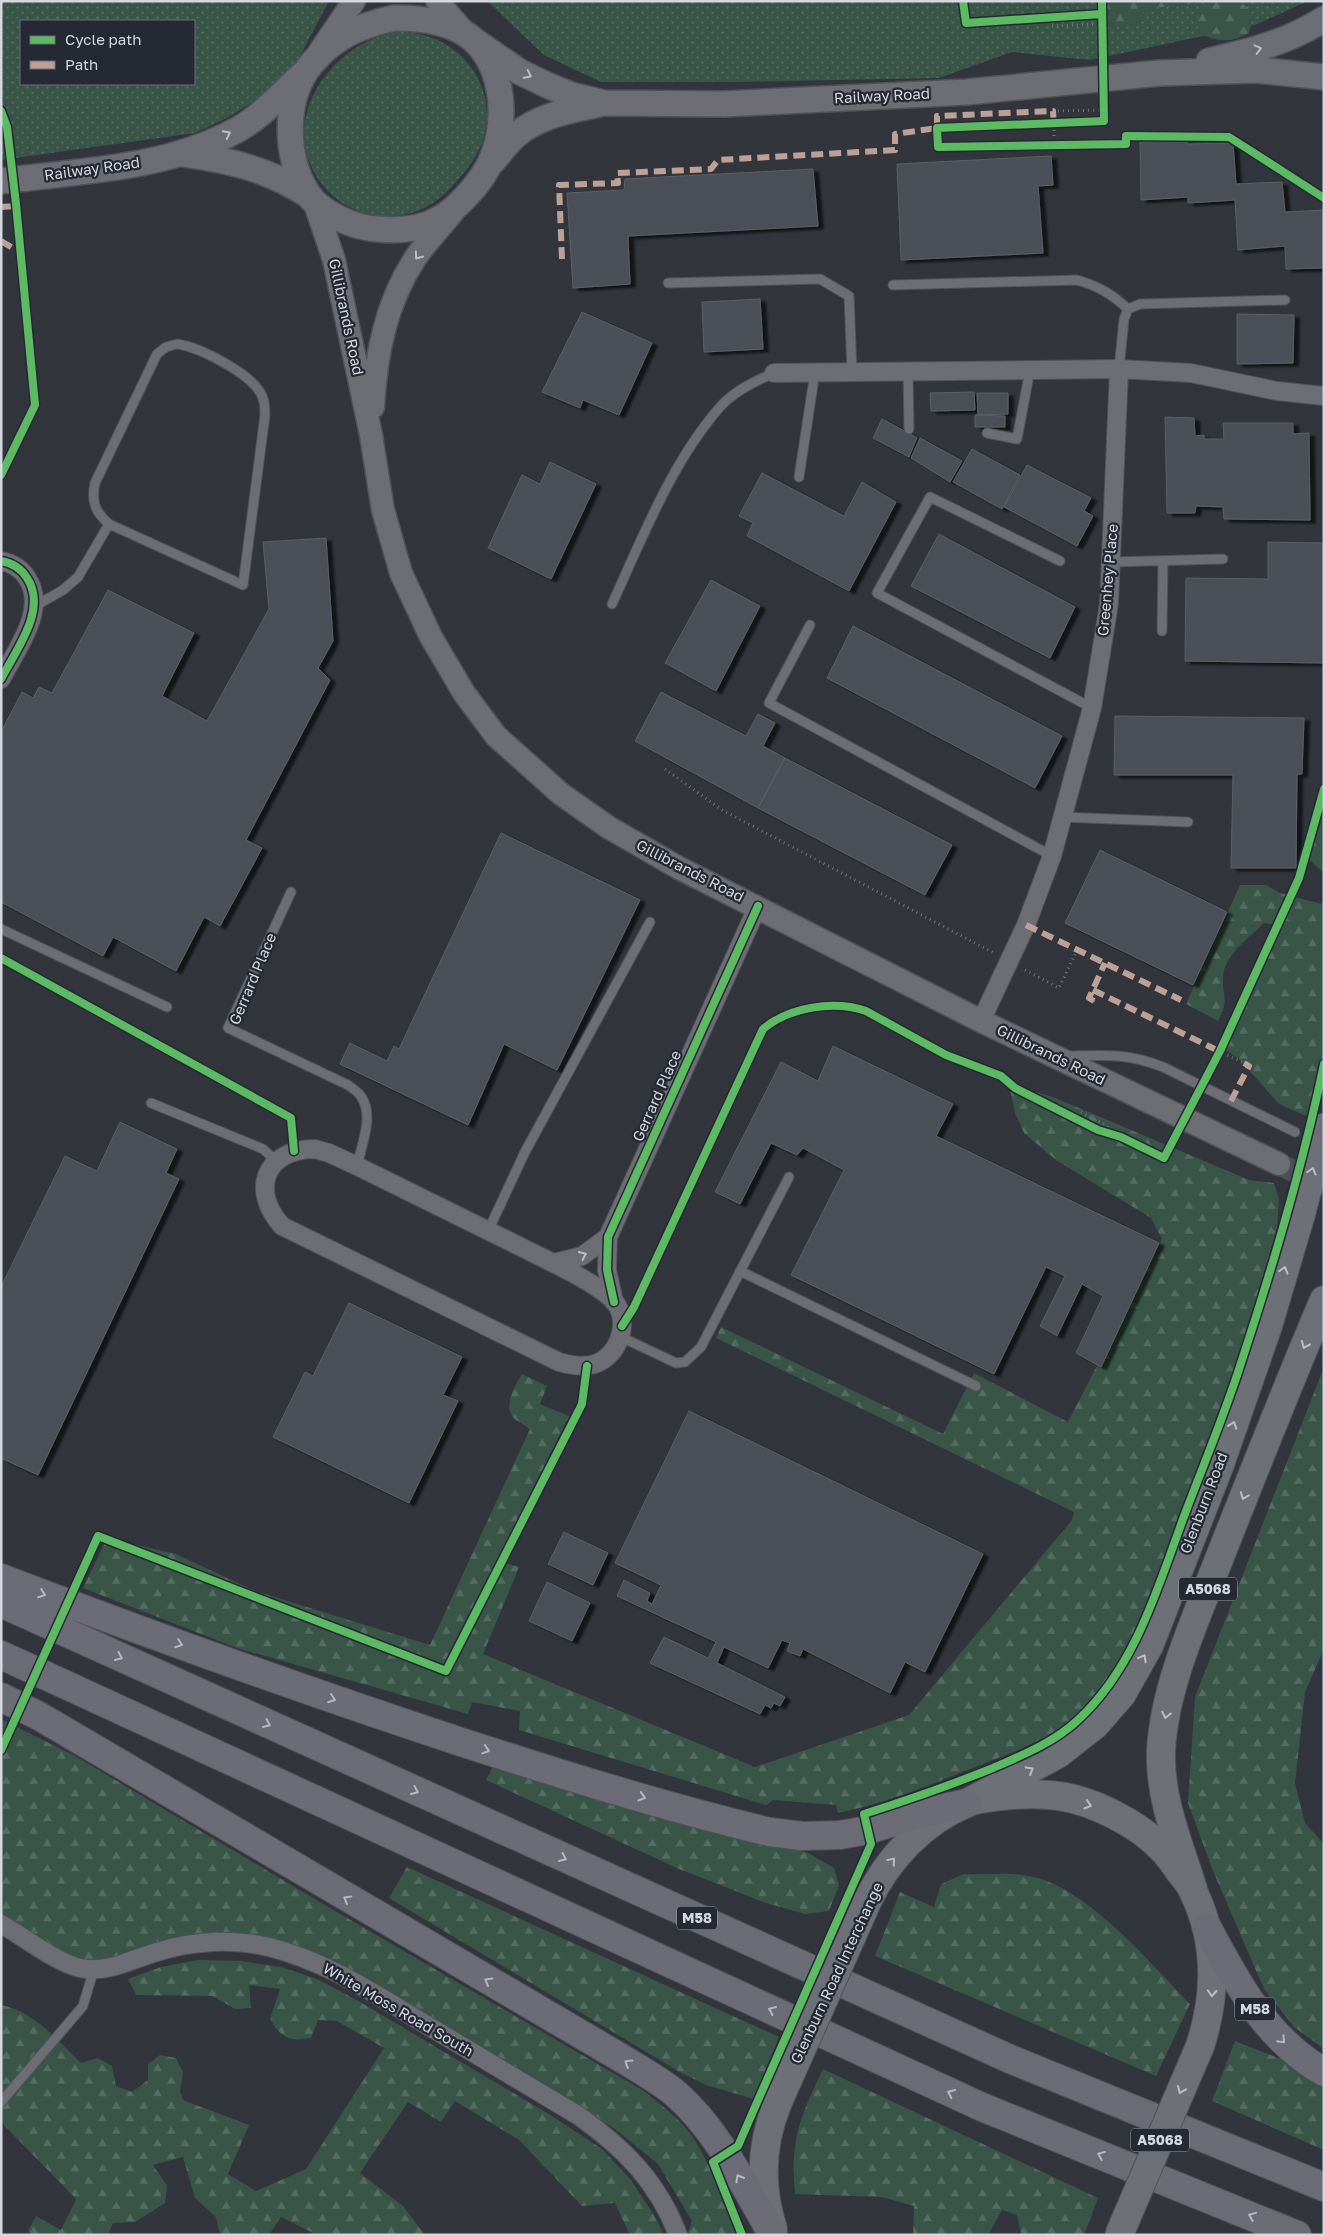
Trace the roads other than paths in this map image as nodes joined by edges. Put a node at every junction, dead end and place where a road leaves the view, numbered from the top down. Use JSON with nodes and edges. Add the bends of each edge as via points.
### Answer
{"nodes":[{"id":1,"x":354,"y":1,"type":"edge"},
{"id":2,"x":437,"y":1,"type":"edge"},
{"id":3,"x":1324,"y":19,"type":"edge"},
{"id":4,"x":470,"y":37,"type":"junction"},
{"id":5,"x":309,"y":67,"type":"junction"},
{"id":6,"x":1160,"y":73,"type":"junction"},
{"id":7,"x":1324,"y":77,"type":"edge"},
{"id":8,"x":604,"y":103,"type":"junction"},
{"id":9,"x":183,"y":154,"type":"junction"},
{"id":10,"x":488,"y":167,"type":"junction"},
{"id":11,"x":1,"y":181,"type":"edge"},
{"id":12,"x":311,"y":198,"type":"junction"},
{"id":13,"x":459,"y":204,"type":"junction"},
{"id":14,"x":668,"y":283,"type":"dead end"},
{"id":15,"x":893,"y":285,"type":"dead end"},
{"id":16,"x":1285,"y":300,"type":"dead end"},
{"id":17,"x":1128,"y":309,"type":"junction"},
{"id":18,"x":1119,"y":368,"type":"junction"},
{"id":19,"x":1030,"y":370,"type":"junction"},
{"id":20,"x":908,"y":371,"type":"junction"},
{"id":21,"x":816,"y":372,"type":"junction"},
{"id":22,"x":852,"y":372,"type":"junction"},
{"id":23,"x":774,"y":373,"type":"joint"},
{"id":24,"x":1324,"y":396,"type":"edge"},
{"id":25,"x":910,"y":429,"type":"dead end"},
{"id":26,"x":988,"y":433,"type":"dead end"},
{"id":27,"x":371,"y":435,"type":"junction"},
{"id":28,"x":799,"y":477,"type":"dead end"},
{"id":29,"x":109,"y":524,"type":"junction"},
{"id":30,"x":1223,"y":559,"type":"dead end"},
{"id":31,"x":1,"y":561,"type":"edge"},
{"id":32,"x":1163,"y":561,"type":"junction"},
{"id":33,"x":1060,"y":562,"type":"dead end"},
{"id":34,"x":1111,"y":562,"type":"junction"},
{"id":35,"x":612,"y":604,"type":"dead end"},
{"id":36,"x":35,"y":606,"type":"junction"},
{"id":37,"x":810,"y":625,"type":"dead end"},
{"id":38,"x":1162,"y":631,"type":"dead end"},
{"id":39,"x":1,"y":679,"type":"edge"},
{"id":40,"x":1092,"y":708,"type":"junction"},
{"id":41,"x":1061,"y":817,"type":"junction"},
{"id":42,"x":1188,"y":822,"type":"dead end"},
{"id":43,"x":1052,"y":856,"type":"junction"},
{"id":44,"x":291,"y":892,"type":"dead end"},
{"id":45,"x":758,"y":906,"type":"junction"},
{"id":46,"x":650,"y":922,"type":"dead end"},
{"id":47,"x":1,"y":929,"type":"edge"},
{"id":48,"x":167,"y":1007,"type":"dead end"},
{"id":49,"x":981,"y":1021,"type":"junction"},
{"id":50,"x":1054,"y":1056,"type":"junction"},
{"id":51,"x":151,"y":1103,"type":"dead end"},
{"id":52,"x":1324,"y":1127,"type":"edge"},
{"id":53,"x":1295,"y":1132,"type":"dead end"},
{"id":54,"x":276,"y":1161,"type":"junction"},
{"id":55,"x":1279,"y":1164,"type":"tunnel mouth"},
{"id":56,"x":357,"y":1166,"type":"junction"},
{"id":57,"x":789,"y":1177,"type":"dead end"},
{"id":58,"x":488,"y":1231,"type":"junction"},
{"id":59,"x":608,"y":1237,"type":"junction"},
{"id":60,"x":554,"y":1263,"type":"junction"},
{"id":61,"x":740,"y":1271,"type":"junction"},
{"id":62,"x":1324,"y":1300,"type":"edge"},
{"id":63,"x":614,"y":1302,"type":"junction"},
{"id":64,"x":621,"y":1337,"type":"junction"},
{"id":65,"x":976,"y":1386,"type":"dead end"},
{"id":66,"x":1192,"y":1536,"type":"junction"},
{"id":67,"x":1224,"y":1548,"type":"junction"},
{"id":68,"x":1,"y":1578,"type":"edge"},
{"id":69,"x":1,"y":1603,"type":"edge"},
{"id":70,"x":1,"y":1655,"type":"edge"},
{"id":71,"x":1,"y":1697,"type":"edge"},
{"id":72,"x":969,"y":1802,"type":"junction"},
{"id":73,"x":1193,"y":1889,"type":"junction"},
{"id":74,"x":1,"y":1924,"type":"edge"},
{"id":75,"x":1207,"y":1927,"type":"junction"},
{"id":76,"x":94,"y":1969,"type":"junction"},
{"id":77,"x":1324,"y":2072,"type":"edge"},
{"id":78,"x":1,"y":2102,"type":"edge"},
{"id":79,"x":1324,"y":2187,"type":"edge"},
{"id":80,"x":678,"y":2235,"type":"edge"},
{"id":81,"x":774,"y":2235,"type":"edge"},
{"id":82,"x":1119,"y":2235,"type":"edge"},
{"id":83,"x":1297,"y":2235,"type":"edge"}],
"edges":[{"from":1,"to":5,"type":"street"},
{"from":2,"to":4,"type":"street"},
{"from":6,"to":3,"type":"main road","name":"Railway Road","one_way":true,"via":[[1264,48],[1293,37]]},
{"from":4,"to":5,"type":"main road","name":"Railway Road","via":[[441,23],[394,18],[348,32]]},
{"from":4,"to":8,"type":"main road","name":"Railway Road","one_way":true,"via":[[520,72],[571,95]]},
{"from":4,"to":10,"type":"main road","via":[[494,70],[501,106],[496,147]]},
{"from":9,"to":5,"type":"main road","name":"Railway Road","one_way":true,"via":[[249,122]]},
{"from":5,"to":12,"type":"main road","via":[[296,93],[291,132],[296,168]]},
{"from":6,"to":7,"type":"main road","name":"Railway Road","via":[[1257,70]]},
{"from":6,"to":8,"type":"main road","name":"Railway Road","via":[[967,92],[724,104]]},
{"from":8,"to":10,"type":"main road","name":"Railway Road","via":[[546,117],[530,125],[514,137]]},
{"from":9,"to":11,"type":"main road","name":"Railway Road","via":[[122,166]]},
{"from":9,"to":12,"type":"main road","name":"Railway Road","via":[[246,165],[272,175]]},
{"from":10,"to":13,"type":"main road","name":"Railway Road"},
{"from":12,"to":13,"type":"main road","name":"Railway Road","via":[[336,217],[354,225],[397,230],[432,222]]},
{"from":12,"to":27,"type":"street","name":"Gillibrands Road","via":[[334,260]]},
{"from":13,"to":27,"type":"street","name":"Gillibrands Road","one_way":true,"via":[[417,256],[392,305],[375,369]]},
{"from":14,"to":22,"type":"lane","via":[[820,279],[849,296]]},
{"from":15,"to":17,"type":"lane","via":[[1077,280],[1098,286]]},
{"from":16,"to":17,"type":"lane","via":[[1140,304]]},
{"from":17,"to":18,"type":"lane"},
{"from":18,"to":19,"type":"street"},
{"from":18,"to":24,"type":"street","via":[[1191,373],[1277,391]]},
{"from":18,"to":34,"type":"street","name":"Greenhey Place"},
{"from":19,"to":20,"type":"street"},
{"from":19,"to":26,"type":"lane","via":[[1017,439]]},
{"from":20,"to":22,"type":"street"},
{"from":20,"to":25,"type":"lane"},
{"from":21,"to":22,"type":"street"},
{"from":21,"to":23,"type":"street"},
{"from":21,"to":28,"type":"lane"},
{"from":23,"to":35,"type":"lane","via":[[740,390],[720,406],[673,475]]},
{"from":27,"to":45,"type":"street","name":"Gillibrands Road","via":[[383,510],[402,573],[431,637],[464,693],[496,736],[561,794],[608,827],[679,868]]},
{"from":29,"to":29,"type":"lane","via":[[95,507],[92,497],[95,483],[157,354],[171,345],[188,345],[205,352],[257,387],[263,396],[265,415],[243,585]]},
{"from":29,"to":36,"type":"lane","via":[[78,577]]},
{"from":30,"to":32,"type":"lane"},
{"from":31,"to":36,"type":"street","via":[[16,566],[24,573],[34,594]]},
{"from":32,"to":34,"type":"lane"},
{"from":32,"to":38,"type":"lane"},
{"from":33,"to":40,"type":"lane","via":[[930,497],[877,593]]},
{"from":34,"to":40,"type":"street","name":"Greenhey Place","via":[[1109,604]]},
{"from":36,"to":39,"type":"street","via":[[32,619]]},
{"from":37,"to":43,"type":"lane","via":[[769,703]]},
{"from":40,"to":41,"type":"street","name":"Greenhey Place"},
{"from":41,"to":42,"type":"lane"},
{"from":41,"to":43,"type":"street","name":"Greenhey Place"},
{"from":43,"to":49,"type":"street","name":"Greenhey Place","via":[[1026,925]]},
{"from":44,"to":56,"type":"lane","name":"Gerrard Place","via":[[228,1028],[348,1085],[362,1096],[367,1118]]},
{"from":45,"to":49,"type":"street","name":"Gillibrands Road"},
{"from":45,"to":59,"type":"street","name":"Gerrard Place"},
{"from":46,"to":58,"type":"lane","via":[[524,1152]]},
{"from":47,"to":48,"type":"lane"},
{"from":49,"to":50,"type":"street","name":"Gillibrands Road"},
{"from":50,"to":53,"type":"lane","via":[[1117,1054],[1142,1059]]},
{"from":50,"to":55,"type":"street","name":"Gillibrands Road"},
{"from":51,"to":54,"type":"lane","via":[[263,1149]]},
{"from":66,"to":52,"type":"main road","name":"Glenburn Road","number":"A5068","one_way":true,"bridge":true,"via":[[1268,1326]]},
{"from":54,"to":56,"type":"street","via":[[294,1151],[315,1150]]},
{"from":54,"to":64,"type":"street","via":[[265,1184],[266,1195],[271,1211],[282,1226],[559,1362],[573,1366],[599,1363],[609,1356]]},
{"from":56,"to":58,"type":"street"},
{"from":57,"to":61,"type":"lane"},
{"from":58,"to":60,"type":"street"},
{"from":60,"to":59,"type":"street","name":"Gerrard Place","one_way":true,"via":[[582,1256]]},
{"from":59,"to":63,"type":"street","name":"Gerrard Place","via":[[607,1270]]},
{"from":60,"to":63,"type":"street"},
{"from":61,"to":64,"type":"lane","via":[[701,1347],[685,1362],[676,1363]]},
{"from":61,"to":65,"type":"lane"},
{"from":62,"to":67,"type":"main road","number":"A5068","one_way":true},
{"from":63,"to":64,"type":"street","name":"Gerrard Place","via":[[620,1314]]},
{"from":66,"to":67,"type":"main road"},
{"from":72,"to":66,"type":"main road","name":"Glenburn Road","number":"A5068","one_way":true,"via":[[1058,1754],[1096,1725],[1122,1694],[1149,1646]]},
{"from":67,"to":73,"type":"main road","number":"A5068","one_way":true,"via":[[1176,1673],[1161,1750],[1166,1806]]},
{"from":68,"to":72,"type":"highway","one_way":true,"via":[[366,1711],[555,1772],[770,1832],[802,1836],[840,1835]]},
{"from":69,"to":79,"type":"highway","number":"M58","one_way":true,"via":[[1010,2059]]},
{"from":83,"to":70,"type":"highway","one_way":true,"via":[[982,2107]]},
{"from":81,"to":71,"type":"highway","one_way":true,"via":[[726,2154],[707,2127],[675,2094],[628,2062],[39,1716]]},
{"from":72,"to":73,"type":"main road","name":"Glenburn Road Interchange","number":"A5068","one_way":true,"via":[[1020,1794],[1059,1796],[1099,1808],[1135,1827],[1164,1850]]},
{"from":81,"to":72,"type":"main road","name":"Glenburn Road Interchange","number":"A5068","one_way":true,"bridge":true,"via":[[764,2193],[770,2121],[867,1902],[898,1853],[931,1824]]},
{"from":73,"to":75,"type":"main road","name":"Glenburn Road Interchange","number":"A5068"},
{"from":74,"to":76,"type":"street","name":"White Moss Road South","via":[[67,1964]]},
{"from":75,"to":77,"type":"highway","number":"M58","one_way":true,"via":[[1234,1979],[1258,2014],[1287,2045]]},
{"from":75,"to":82,"type":"main road","name":"Glenburn Road Interchange","number":"A5068","one_way":true,"bridge":true,"via":[[1212,2000],[1200,2046]]},
{"from":76,"to":78,"type":"lane","via":[[83,2006]]},
{"from":76,"to":80,"type":"street","name":"White Moss Road South","via":[[112,1967],[182,1946],[239,1942],[278,1950],[336,1971],[605,2134],[631,2158],[651,2183],[671,2216]]}]}
